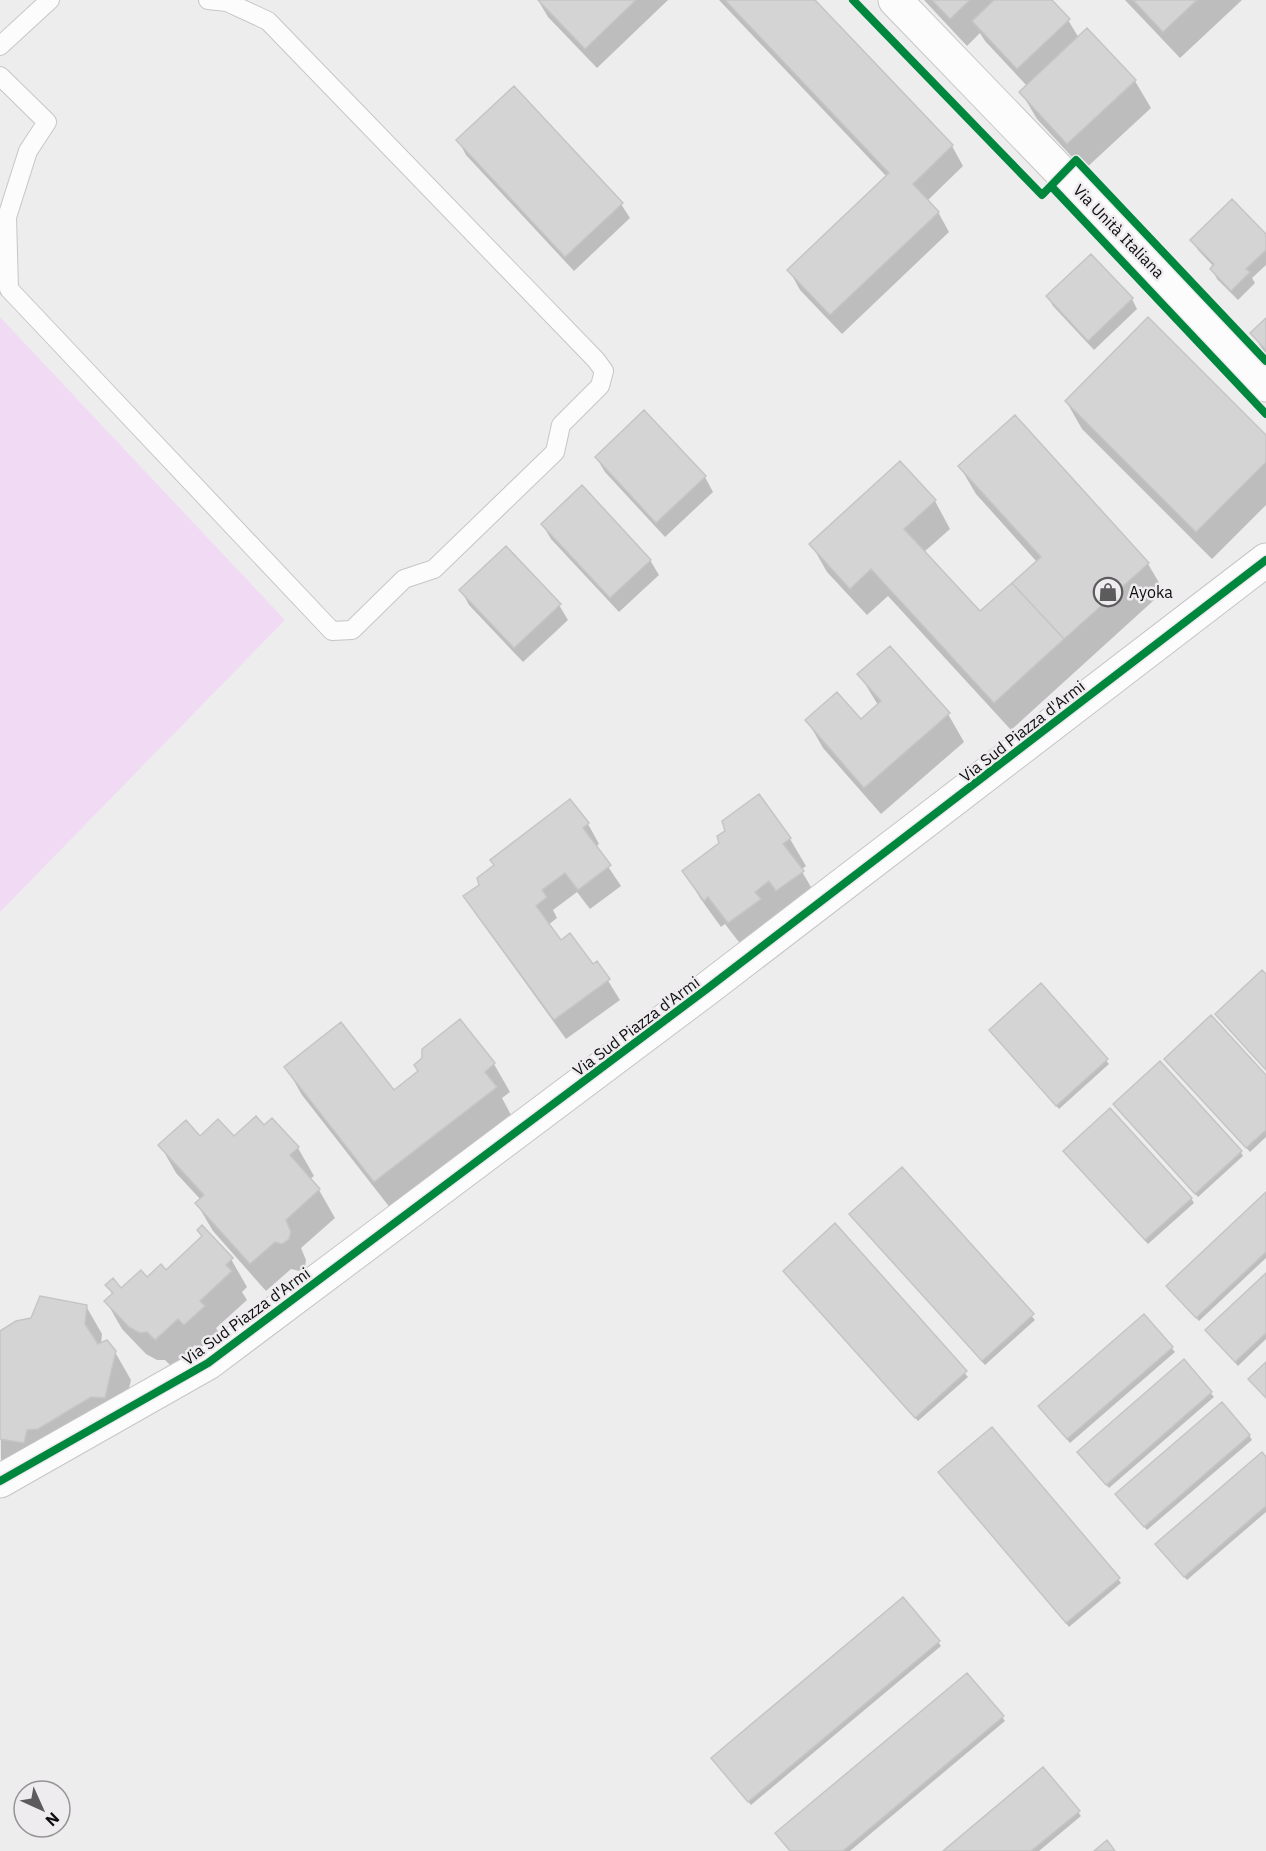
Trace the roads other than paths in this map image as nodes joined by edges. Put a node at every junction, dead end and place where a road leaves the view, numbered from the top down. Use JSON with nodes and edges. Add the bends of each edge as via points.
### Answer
{"nodes":[{"id":1,"x":50,"y":0,"type":"edge"},
{"id":2,"x":208,"y":0,"type":"edge"},
{"id":3,"x":895,"y":0,"type":"edge"},
{"id":4,"x":0,"y":46,"type":"edge"},
{"id":5,"x":0,"y":76,"type":"edge"},
{"id":6,"x":1266,"y":385,"type":"edge"},
{"id":7,"x":1266,"y":560,"type":"edge"},
{"id":8,"x":0,"y":1481,"type":"edge"}],
"edges":[{"from":1,"to":4,"type":"lane"},
{"from":2,"to":5,"type":"lane","via":[[227,2],[268,21],[573,335],[603,371],[600,386],[561,425],[555,452],[434,569],[404,579],[352,630],[332,631],[9,289],[7,217],[28,151],[47,122]]},
{"from":3,"to":6,"type":"street","name":"Via Unità Italiana"},
{"from":7,"to":8,"type":"street","name":"Via Sud Piazza d'Armi","via":[[700,994],[208,1364]]}]}
